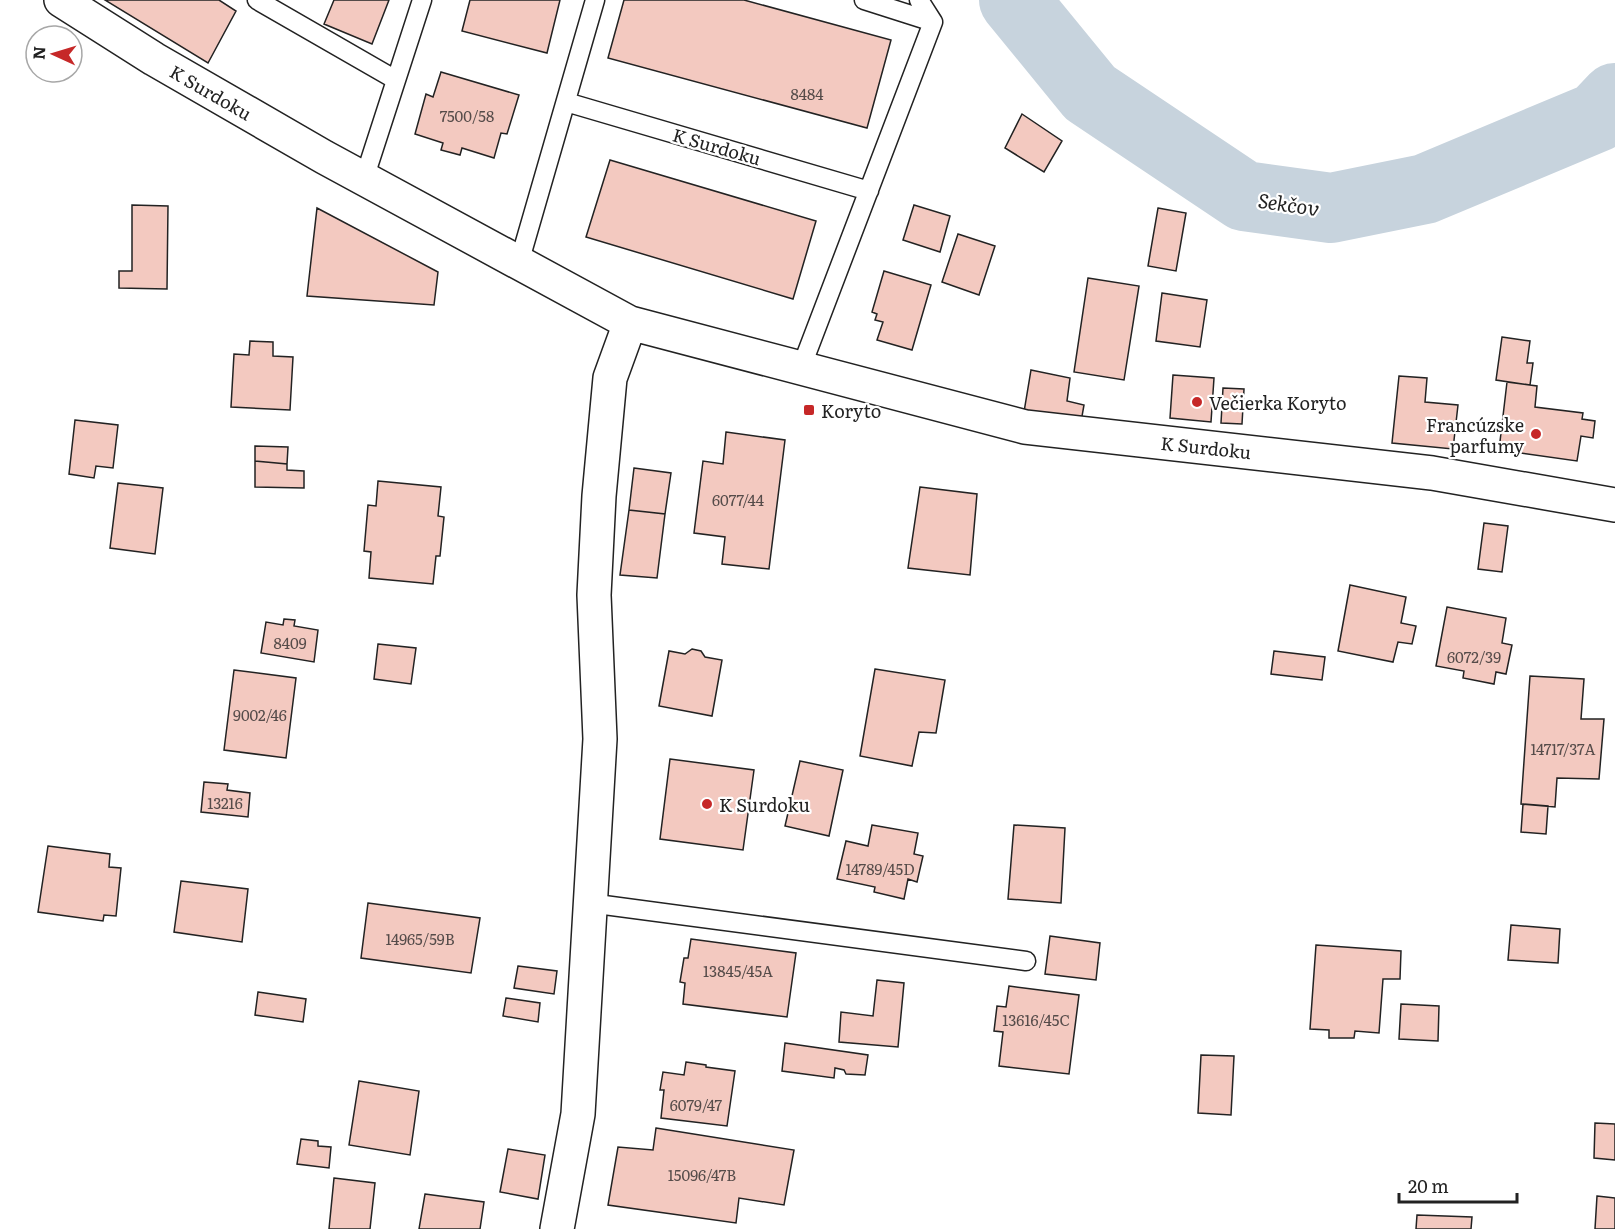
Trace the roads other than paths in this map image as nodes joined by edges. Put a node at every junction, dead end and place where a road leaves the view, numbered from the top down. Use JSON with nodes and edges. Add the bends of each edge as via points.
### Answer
{"nodes":[{"id":1,"x":61,"y":0,"type":"edge"},
{"id":2,"x":257,"y":0,"type":"edge"},
{"id":3,"x":422,"y":0,"type":"edge"},
{"id":4,"x":595,"y":0,"type":"edge"},
{"id":5,"x":864,"y":0,"type":"edge"},
{"id":6,"x":919,"y":0,"type":"edge"},
{"id":7,"x":933,"y":22,"type":"junction"},
{"id":8,"x":396,"y":80,"type":"junction"},
{"id":9,"x":566,"y":102,"type":"junction"},
{"id":10,"x":364,"y":179,"type":"junction"},
{"id":11,"x":869,"y":191,"type":"junction"},
{"id":12,"x":519,"y":263,"type":"junction"},
{"id":13,"x":630,"y":323,"type":"junction"},
{"id":14,"x":801,"y":368,"type":"junction"},
{"id":15,"x":1615,"y":505,"type":"edge"},
{"id":16,"x":589,"y":903,"type":"junction"},
{"id":17,"x":1026,"y":961,"type":"dead end"},
{"id":18,"x":557,"y":1229,"type":"edge"}],
"edges":[{"from":1,"to":10,"type":"street","name":"K Surdoku","via":[[154,59]]},
{"from":2,"to":8,"type":"lane"},
{"from":3,"to":8,"type":"lane"},
{"from":4,"to":9,"type":"lane"},
{"from":5,"to":7,"type":"lane"},
{"from":6,"to":7,"type":"lane"},
{"from":7,"to":11,"type":"lane"},
{"from":8,"to":10,"type":"lane"},
{"from":9,"to":11,"type":"lane","name":"K Surdoku"},
{"from":9,"to":12,"type":"lane"},
{"from":10,"to":12,"type":"street","name":"K Surdoku"},
{"from":11,"to":14,"type":"lane"},
{"from":12,"to":13,"type":"street","name":"K Surdoku"},
{"from":13,"to":14,"type":"street","name":"K Surdoku"},
{"from":13,"to":16,"type":"street","via":[[610,378],[599,496],[594,595],[600,739]]},
{"from":14,"to":15,"type":"street","name":"K Surdoku","via":[[1025,427],[1432,473]]},
{"from":16,"to":17,"type":"lane"},
{"from":16,"to":18,"type":"street","via":[[578,1114]]}]}
